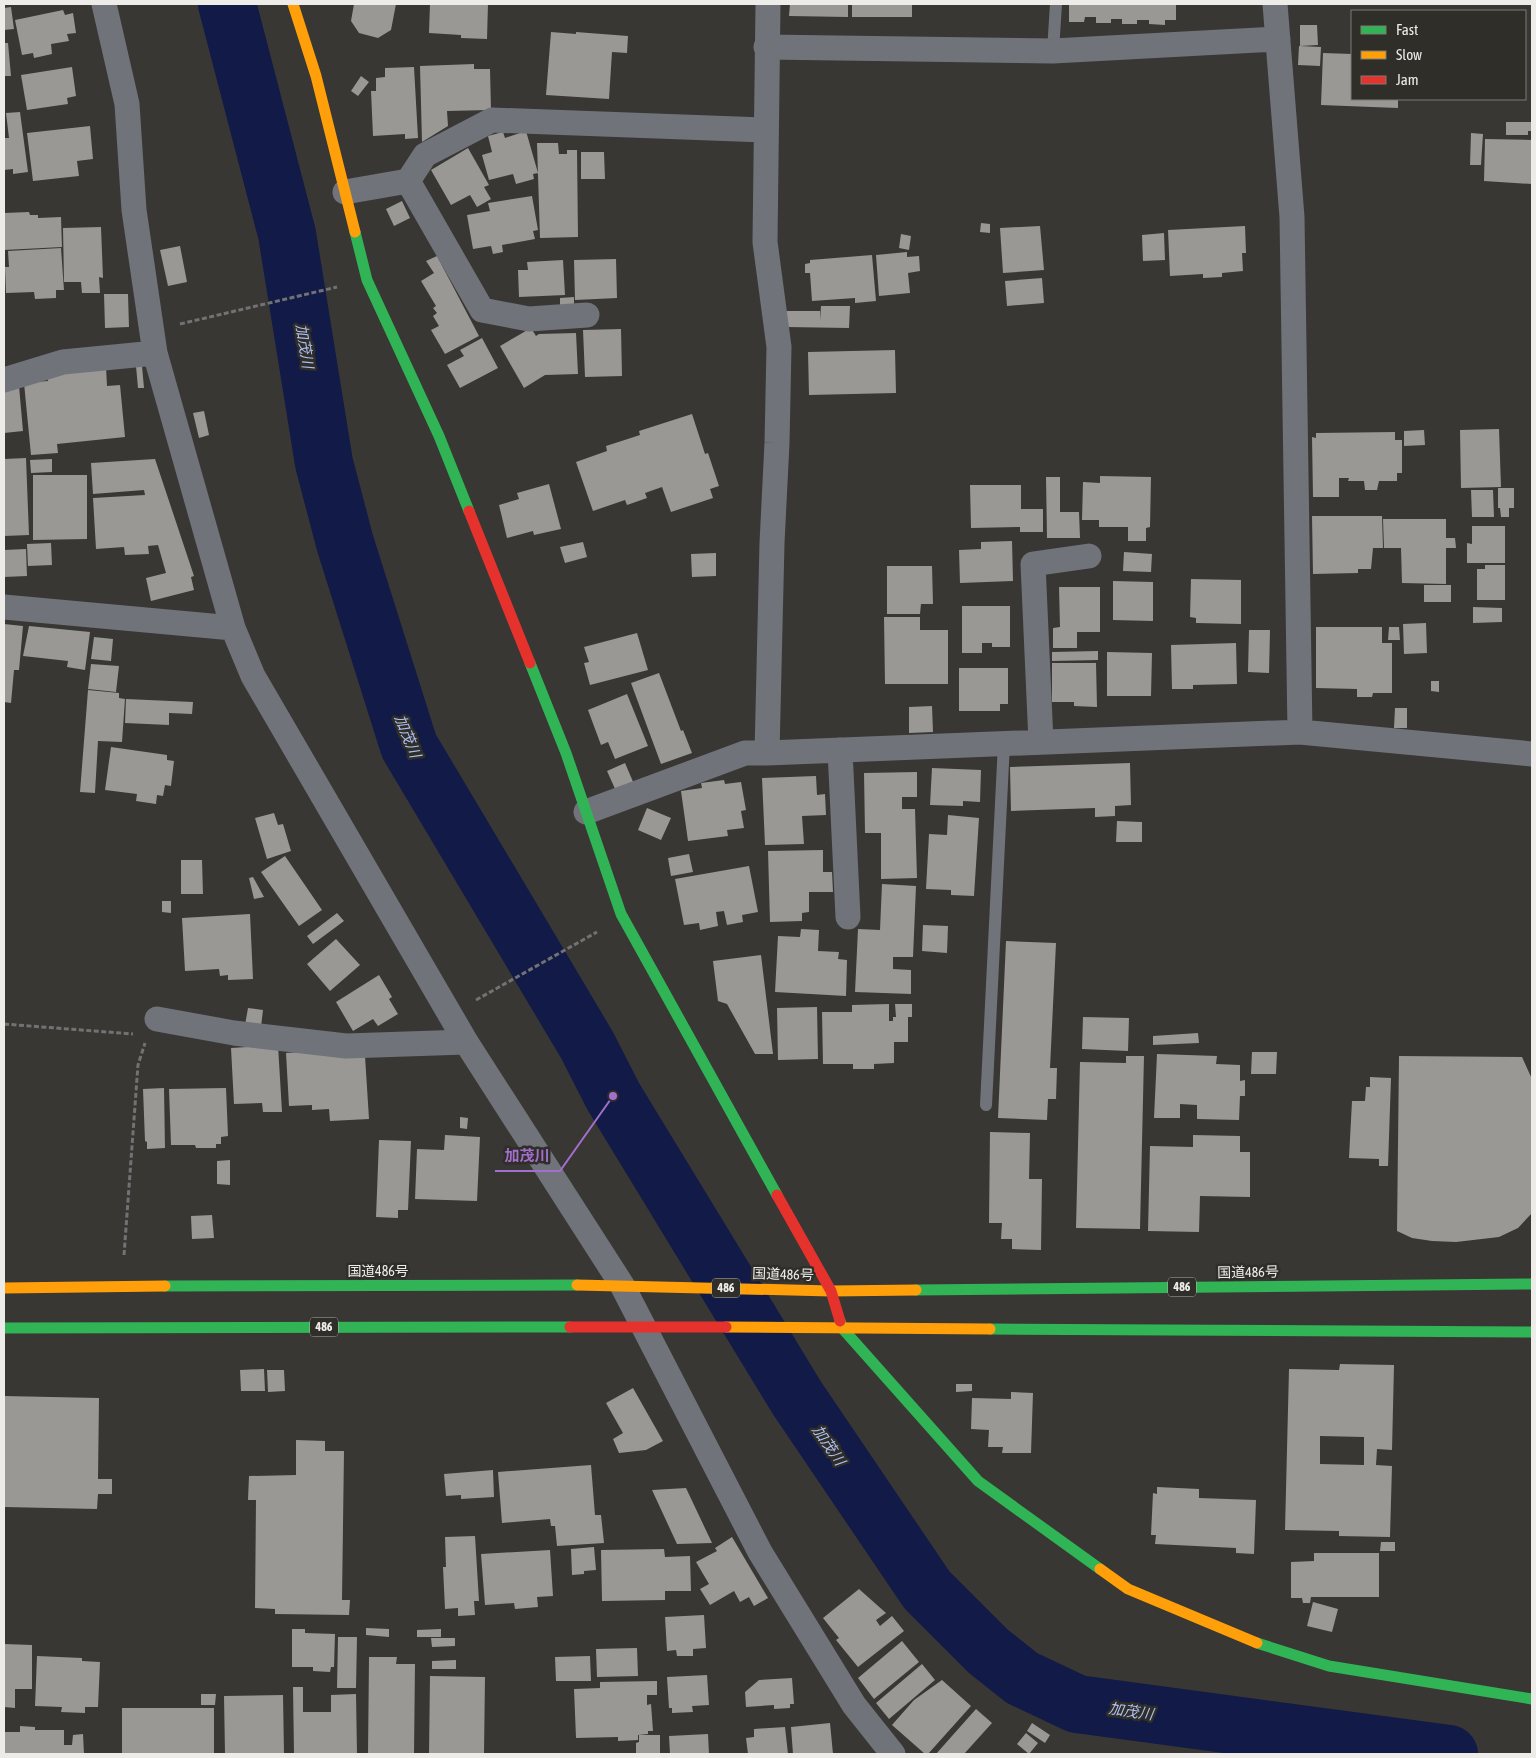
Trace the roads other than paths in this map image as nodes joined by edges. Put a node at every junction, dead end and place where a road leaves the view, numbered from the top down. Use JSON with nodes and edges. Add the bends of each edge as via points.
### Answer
{"nodes":[{"id":1,"x":104,"y":4,"type":"edge"},
{"id":2,"x":293,"y":4,"type":"edge"},
{"id":3,"x":768,"y":4,"type":"edge"},
{"id":4,"x":1056,"y":4,"type":"edge"},
{"id":5,"x":1275,"y":4,"type":"edge"},
{"id":6,"x":1278,"y":39,"type":"junction"},
{"id":7,"x":766,"y":47,"type":"junction"},
{"id":8,"x":1053,"y":52,"type":"junction"},
{"id":9,"x":766,"y":130,"type":"junction"},
{"id":10,"x":408,"y":181,"type":"junction"},
{"id":11,"x":345,"y":192,"type":"junction"},
{"id":12,"x":587,"y":315,"type":"dead end"},
{"id":13,"x":154,"y":353,"type":"junction"},
{"id":14,"x":4,"y":380,"type":"edge"},
{"id":15,"x":1089,"y":556,"type":"dead end"},
{"id":16,"x":4,"y":608,"type":"edge"},
{"id":17,"x":234,"y":628,"type":"junction"},
{"id":18,"x":1300,"y":732,"type":"junction"},
{"id":19,"x":1041,"y":742,"type":"junction"},
{"id":20,"x":1004,"y":743,"type":"junction"},
{"id":21,"x":840,"y":750,"type":"junction"},
{"id":22,"x":767,"y":753,"type":"junction"},
{"id":23,"x":1532,"y":754,"type":"edge"},
{"id":24,"x":586,"y":812,"type":"junction"},
{"id":25,"x":848,"y":917,"type":"dead end"},
{"id":26,"x":152,"y":1027,"type":"road end"},
{"id":27,"x":466,"y":1042,"type":"junction"},
{"id":28,"x":986,"y":1104,"type":"dead end"},
{"id":29,"x":1532,"y":1284,"type":"edge"},
{"id":30,"x":622,"y":1285,"type":"junction"},
{"id":31,"x":4,"y":1288,"type":"edge"},
{"id":32,"x":831,"y":1291,"type":"junction"},
{"id":33,"x":644,"y":1326,"type":"junction"},
{"id":34,"x":4,"y":1328,"type":"edge"},
{"id":35,"x":843,"y":1329,"type":"junction"},
{"id":36,"x":1532,"y":1332,"type":"edge"},
{"id":37,"x":1532,"y":1699,"type":"edge"},
{"id":38,"x":893,"y":1754,"type":"edge"}],
"edges":[{"from":1,"to":13,"type":"street","via":[[127,104],[134,210]]},
{"from":2,"to":11,"type":"main road","via":[[316,76]]},
{"from":3,"to":7,"type":"street"},
{"from":4,"to":8,"type":"lane"},
{"from":5,"to":6,"type":"street"},
{"from":6,"to":8,"type":"street"},
{"from":6,"to":18,"type":"street","via":[[1292,217]]},
{"from":7,"to":8,"type":"street"},
{"from":7,"to":9,"type":"street"},
{"from":9,"to":10,"type":"street","via":[[492,120],[425,155]]},
{"from":9,"to":22,"type":"street","via":[[765,242],[779,347]]},
{"from":10,"to":11,"type":"street"},
{"from":10,"to":12,"type":"street","via":[[482,310],[529,319]]},
{"from":11,"to":24,"type":"main road","via":[[367,280],[439,436],[566,752]]},
{"from":13,"to":14,"type":"street","via":[[63,362]]},
{"from":13,"to":17,"type":"street"},
{"from":15,"to":19,"type":"street","via":[[1033,564]]},
{"from":16,"to":17,"type":"street"},
{"from":17,"to":27,"type":"street","via":[[253,676]]},
{"from":18,"to":19,"type":"street"},
{"from":18,"to":23,"type":"street"},
{"from":19,"to":20,"type":"street"},
{"from":20,"to":21,"type":"street"},
{"from":20,"to":28,"type":"lane"},
{"from":21,"to":22,"type":"street"},
{"from":21,"to":25,"type":"street"},
{"from":22,"to":24,"type":"street","via":[[745,753]]},
{"from":24,"to":32,"type":"main road","via":[[621,914]]},
{"from":26,"to":27,"type":"street","via":[[346,1046]]},
{"from":27,"to":30,"type":"street"},
{"from":29,"to":32,"type":"main road","name":"国道486号","number":"486"},
{"from":30,"to":31,"type":"main road","name":"国道486号","number":"486"},
{"from":30,"to":32,"type":"main road","name":"国道486号","number":"486"},
{"from":30,"to":33,"type":"street"},
{"from":32,"to":35,"type":"main road"},
{"from":33,"to":34,"type":"main road","number":"486"},
{"from":33,"to":35,"type":"main road","number":"486"},
{"from":33,"to":38,"type":"street","via":[[760,1552],[854,1706]]},
{"from":35,"to":36,"type":"main road","number":"486"},
{"from":35,"to":37,"type":"main road","via":[[978,1481],[1128,1589],[1244,1638],[1329,1666]]}]}
